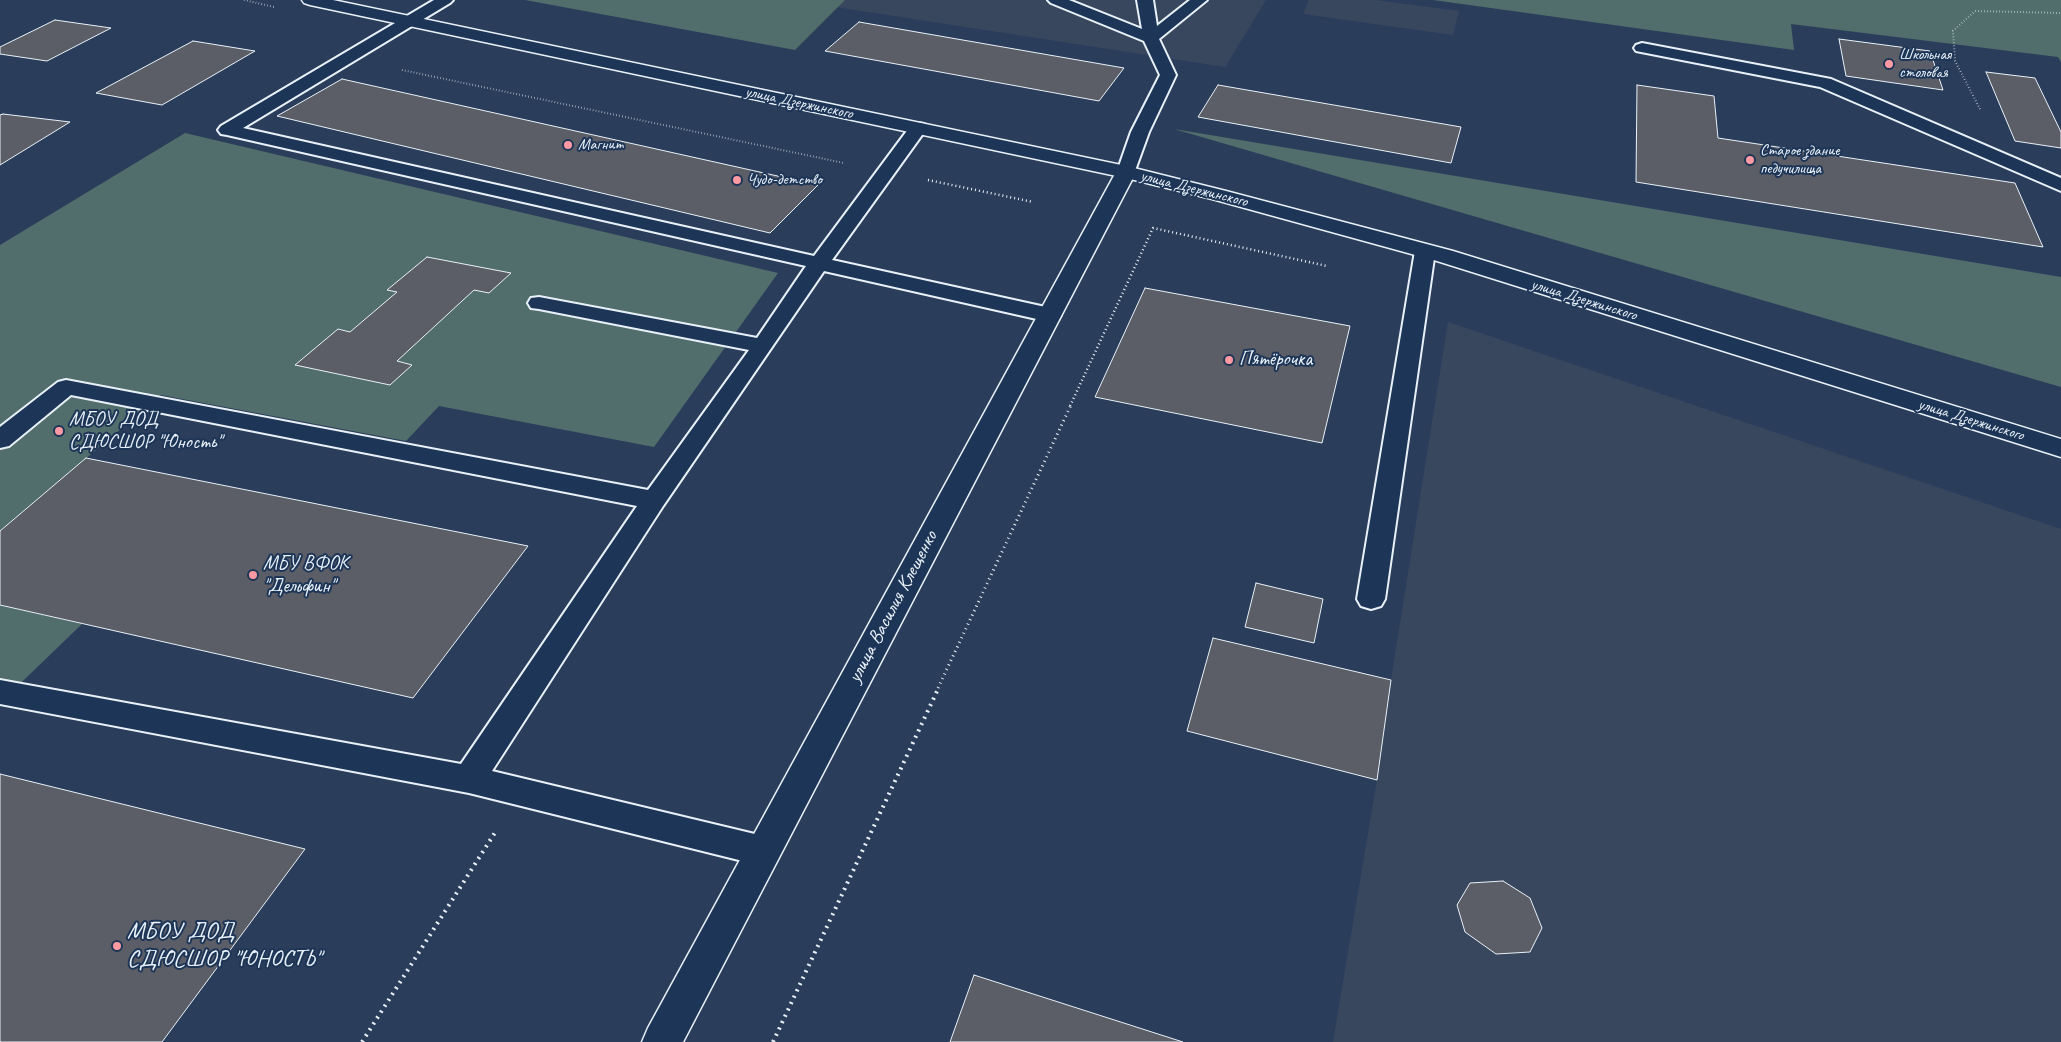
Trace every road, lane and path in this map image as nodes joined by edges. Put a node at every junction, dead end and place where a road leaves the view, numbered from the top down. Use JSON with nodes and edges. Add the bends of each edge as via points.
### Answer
{"nodes":[{"id":1,"x":310,"y":0,"type":"edge"},
{"id":2,"x":445,"y":0,"type":"edge"},
{"id":3,"x":1056,"y":0,"type":"edge"},
{"id":4,"x":1145,"y":0,"type":"edge"},
{"id":5,"x":1198,"y":0,"type":"edge"},
{"id":6,"x":2061,"y":13,"type":"edge"},
{"id":7,"x":408,"y":20,"type":"junction"},
{"id":8,"x":1151,"y":38,"type":"junction"},
{"id":9,"x":1642,"y":48,"type":"dead end"},
{"id":10,"x":346,"y":58,"type":"junction"},
{"id":11,"x":1981,"y":112,"type":"dead end"},
{"id":12,"x":918,"y":128,"type":"junction"},
{"id":13,"x":886,"y":172,"type":"junction"},
{"id":14,"x":1126,"y":172,"type":"junction"},
{"id":15,"x":2061,"y":185,"type":"edge"},
{"id":16,"x":1033,"y":202,"type":"dead end"},
{"id":17,"x":1425,"y":251,"type":"junction"},
{"id":18,"x":819,"y":263,"type":"junction"},
{"id":19,"x":1334,"y":267,"type":"dead end"},
{"id":20,"x":539,"y":303,"type":"dead end"},
{"id":21,"x":1050,"y":315,"type":"junction"},
{"id":22,"x":763,"y":346,"type":"junction"},
{"id":23,"x":0,"y":440,"type":"edge"},
{"id":24,"x":2061,"y":448,"type":"edge"},
{"id":25,"x":654,"y":500,"type":"junction"},
{"id":26,"x":1371,"y":599,"type":"dead end"},
{"id":27,"x":0,"y":692,"type":"edge"},
{"id":28,"x":469,"y":779,"type":"junction"},
{"id":29,"x":521,"y":792,"type":"junction"},
{"id":30,"x":763,"y":851,"type":"junction"},
{"id":31,"x":362,"y":1042,"type":"edge"},
{"id":32,"x":662,"y":1042,"type":"edge"},
{"id":33,"x":773,"y":1042,"type":"edge"}],
"edges":[{"from":1,"to":7,"type":"main road","name":"улица Дзержинского"},
{"from":2,"to":7,"type":"lane"},
{"from":3,"to":8,"type":"lane"},
{"from":4,"to":8,"type":"lane"},
{"from":5,"to":8,"type":"lane"},
{"from":6,"to":11,"type":"path","via":[[1975,11],[1953,31],[1955,62]]},
{"from":7,"to":10,"type":"lane"},
{"from":7,"to":12,"type":"main road","name":"улица Дзержинского"},
{"from":8,"to":14,"type":"lane","via":[[1168,75],[1140,132]]},
{"from":9,"to":15,"type":"lane","via":[[1825,82]]},
{"from":10,"to":13,"type":"path"},
{"from":10,"to":18,"type":"lane","via":[[227,130]]},
{"from":12,"to":13,"type":"lane"},
{"from":12,"to":14,"type":"main road","name":"улица Дзержинского"},
{"from":13,"to":16,"type":"path"},
{"from":13,"to":18,"type":"lane"},
{"from":14,"to":17,"type":"main road","name":"улица Дзержинского"},
{"from":14,"to":21,"type":"main road","name":"улица Василия Клещенко"},
{"from":17,"to":24,"type":"main road","name":"улица Дзержинского"},
{"from":17,"to":26,"type":"lane"},
{"from":18,"to":21,"type":"lane"},
{"from":18,"to":22,"type":"lane"},
{"from":19,"to":33,"type":"path","via":[[1153,228]]},
{"from":20,"to":22,"type":"lane"},
{"from":21,"to":30,"type":"main road","name":"улица Василия Клещенко"},
{"from":22,"to":25,"type":"lane"},
{"from":23,"to":25,"type":"lane","via":[[66,387]]},
{"from":25,"to":28,"type":"lane"},
{"from":27,"to":28,"type":"lane"},
{"from":28,"to":29,"type":"lane"},
{"from":29,"to":30,"type":"lane"},
{"from":29,"to":31,"type":"path"},
{"from":30,"to":32,"type":"main road","name":"улица Василия Клещенко"}]}
